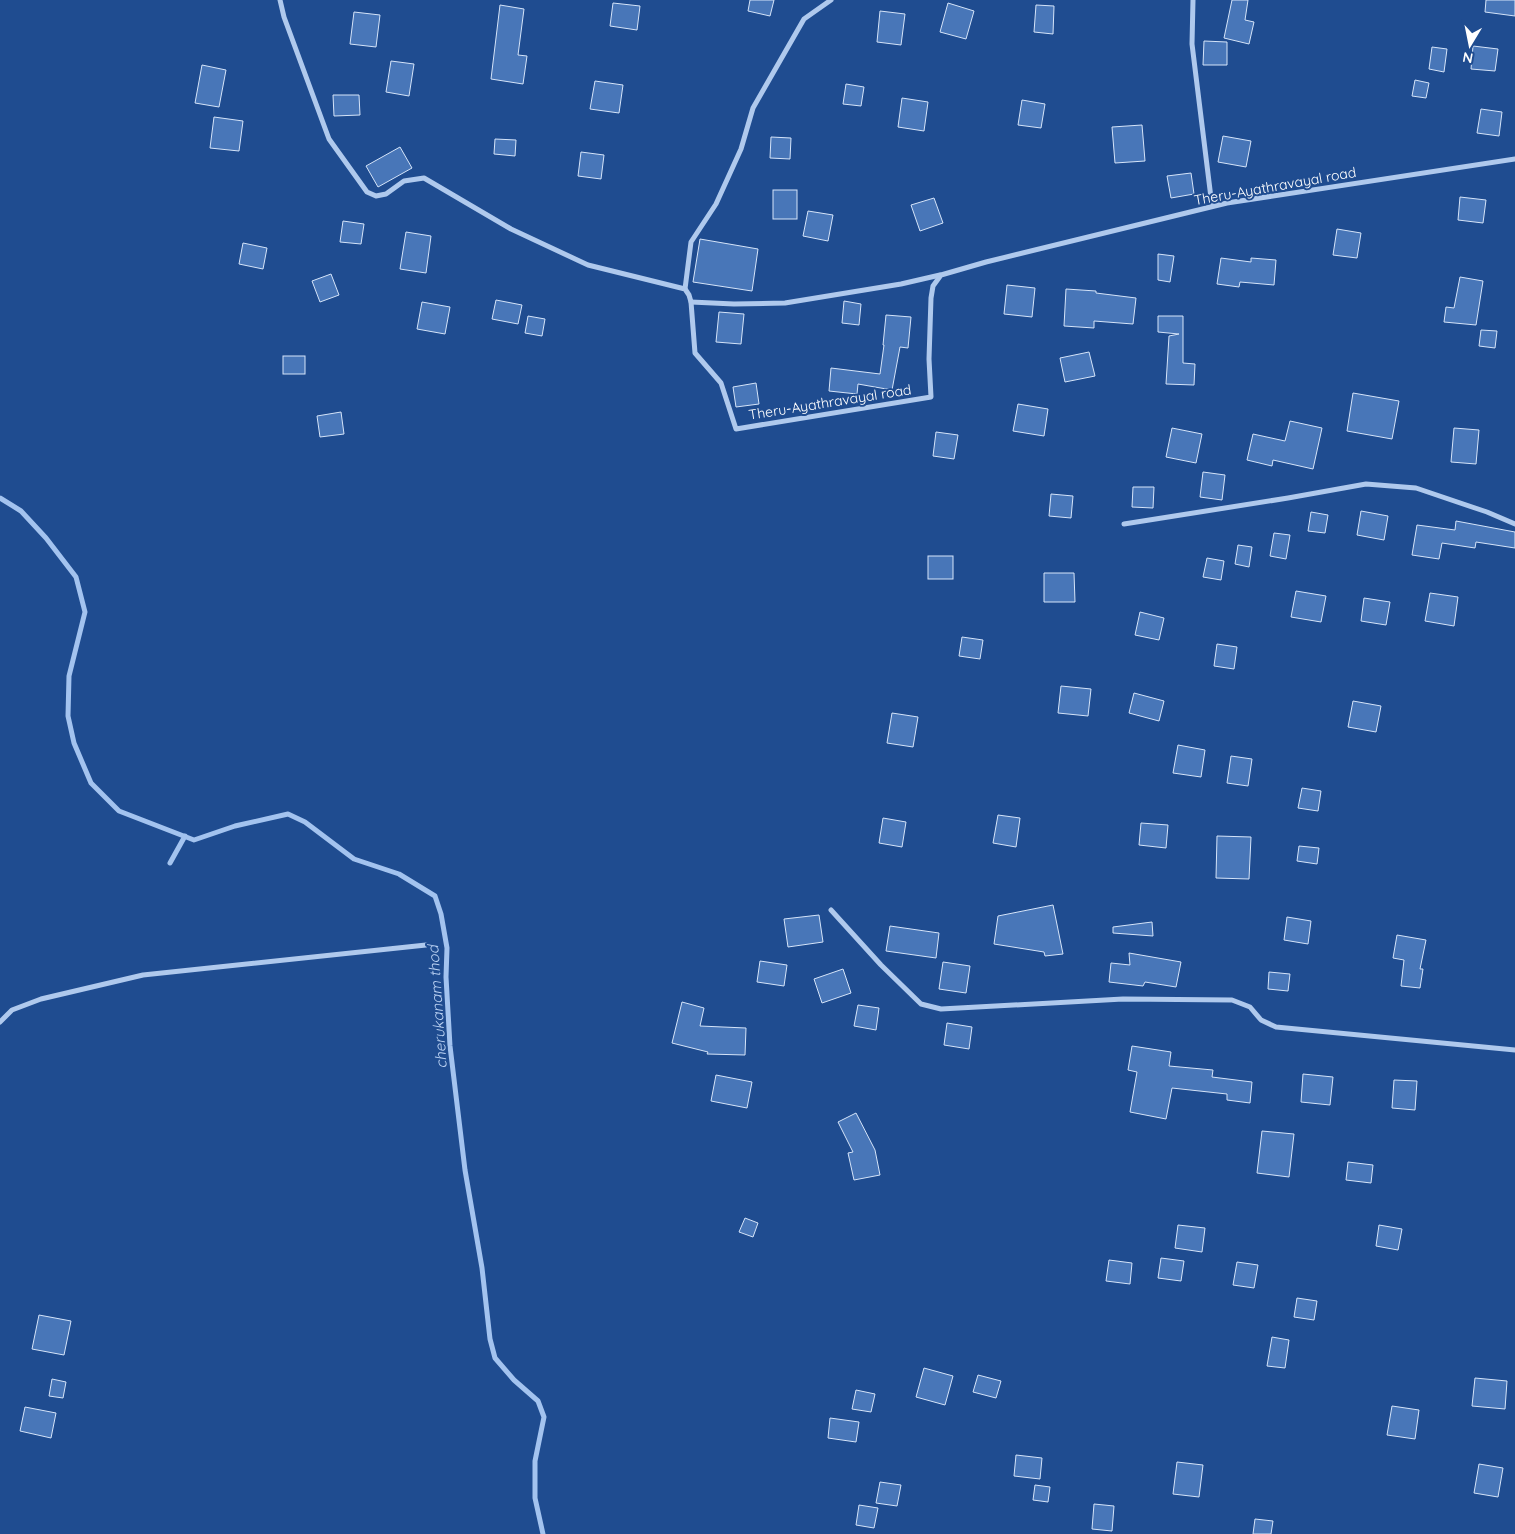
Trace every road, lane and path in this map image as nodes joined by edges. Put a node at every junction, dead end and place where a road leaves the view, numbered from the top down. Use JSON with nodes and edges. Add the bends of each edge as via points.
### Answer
{"nodes":[{"id":1,"x":280,"y":0,"type":"edge"},
{"id":2,"x":831,"y":0,"type":"edge"},
{"id":3,"x":1193,"y":0,"type":"edge"},
{"id":4,"x":1515,"y":159,"type":"edge"},
{"id":5,"x":1212,"y":206,"type":"junction"},
{"id":6,"x":941,"y":275,"type":"junction"},
{"id":7,"x":684,"y":289,"type":"junction"},
{"id":8,"x":691,"y":302,"type":"junction"},
{"id":9,"x":1124,"y":524,"type":"dead end"},
{"id":10,"x":1515,"y":524,"type":"edge"},
{"id":11,"x":831,"y":910,"type":"dead end"},
{"id":12,"x":426,"y":945,"type":"dead end"},
{"id":13,"x":0,"y":1022,"type":"edge"},
{"id":14,"x":1515,"y":1050,"type":"edge"}],
"edges":[{"from":1,"to":7,"type":"street","via":[[329,139],[367,192],[376,196],[386,194],[404,181],[424,178],[511,230],[588,265]]},
{"from":2,"to":7,"type":"street","via":[[804,19],[753,108],[741,149],[720,196],[691,242]]},
{"from":3,"to":5,"type":"street","via":[[1192,44]]},
{"from":4,"to":5,"type":"street","name":"Theru-Ayathravayal road"},
{"from":5,"to":6,"type":"street","name":"Theru-Ayathravayal road"},
{"from":6,"to":8,"type":"street","via":[[785,303]]},
{"from":6,"to":8,"type":"street","name":"Theru-Ayathravayal road","via":[[933,286],[931,298],[931,397],[736,429],[721,383],[695,352]]},
{"from":7,"to":8,"type":"street","name":"Theru-Ayathravayal road"},
{"from":9,"to":10,"type":"street","via":[[1366,484],[1416,488]]},
{"from":11,"to":14,"type":"street","via":[[881,966],[921,1004],[941,1009],[1124,999],[1232,1000],[1250,1007],[1262,1020],[1276,1027]]},
{"from":12,"to":13,"type":"street","via":[[143,974],[41,999],[12,1010]]}]}
